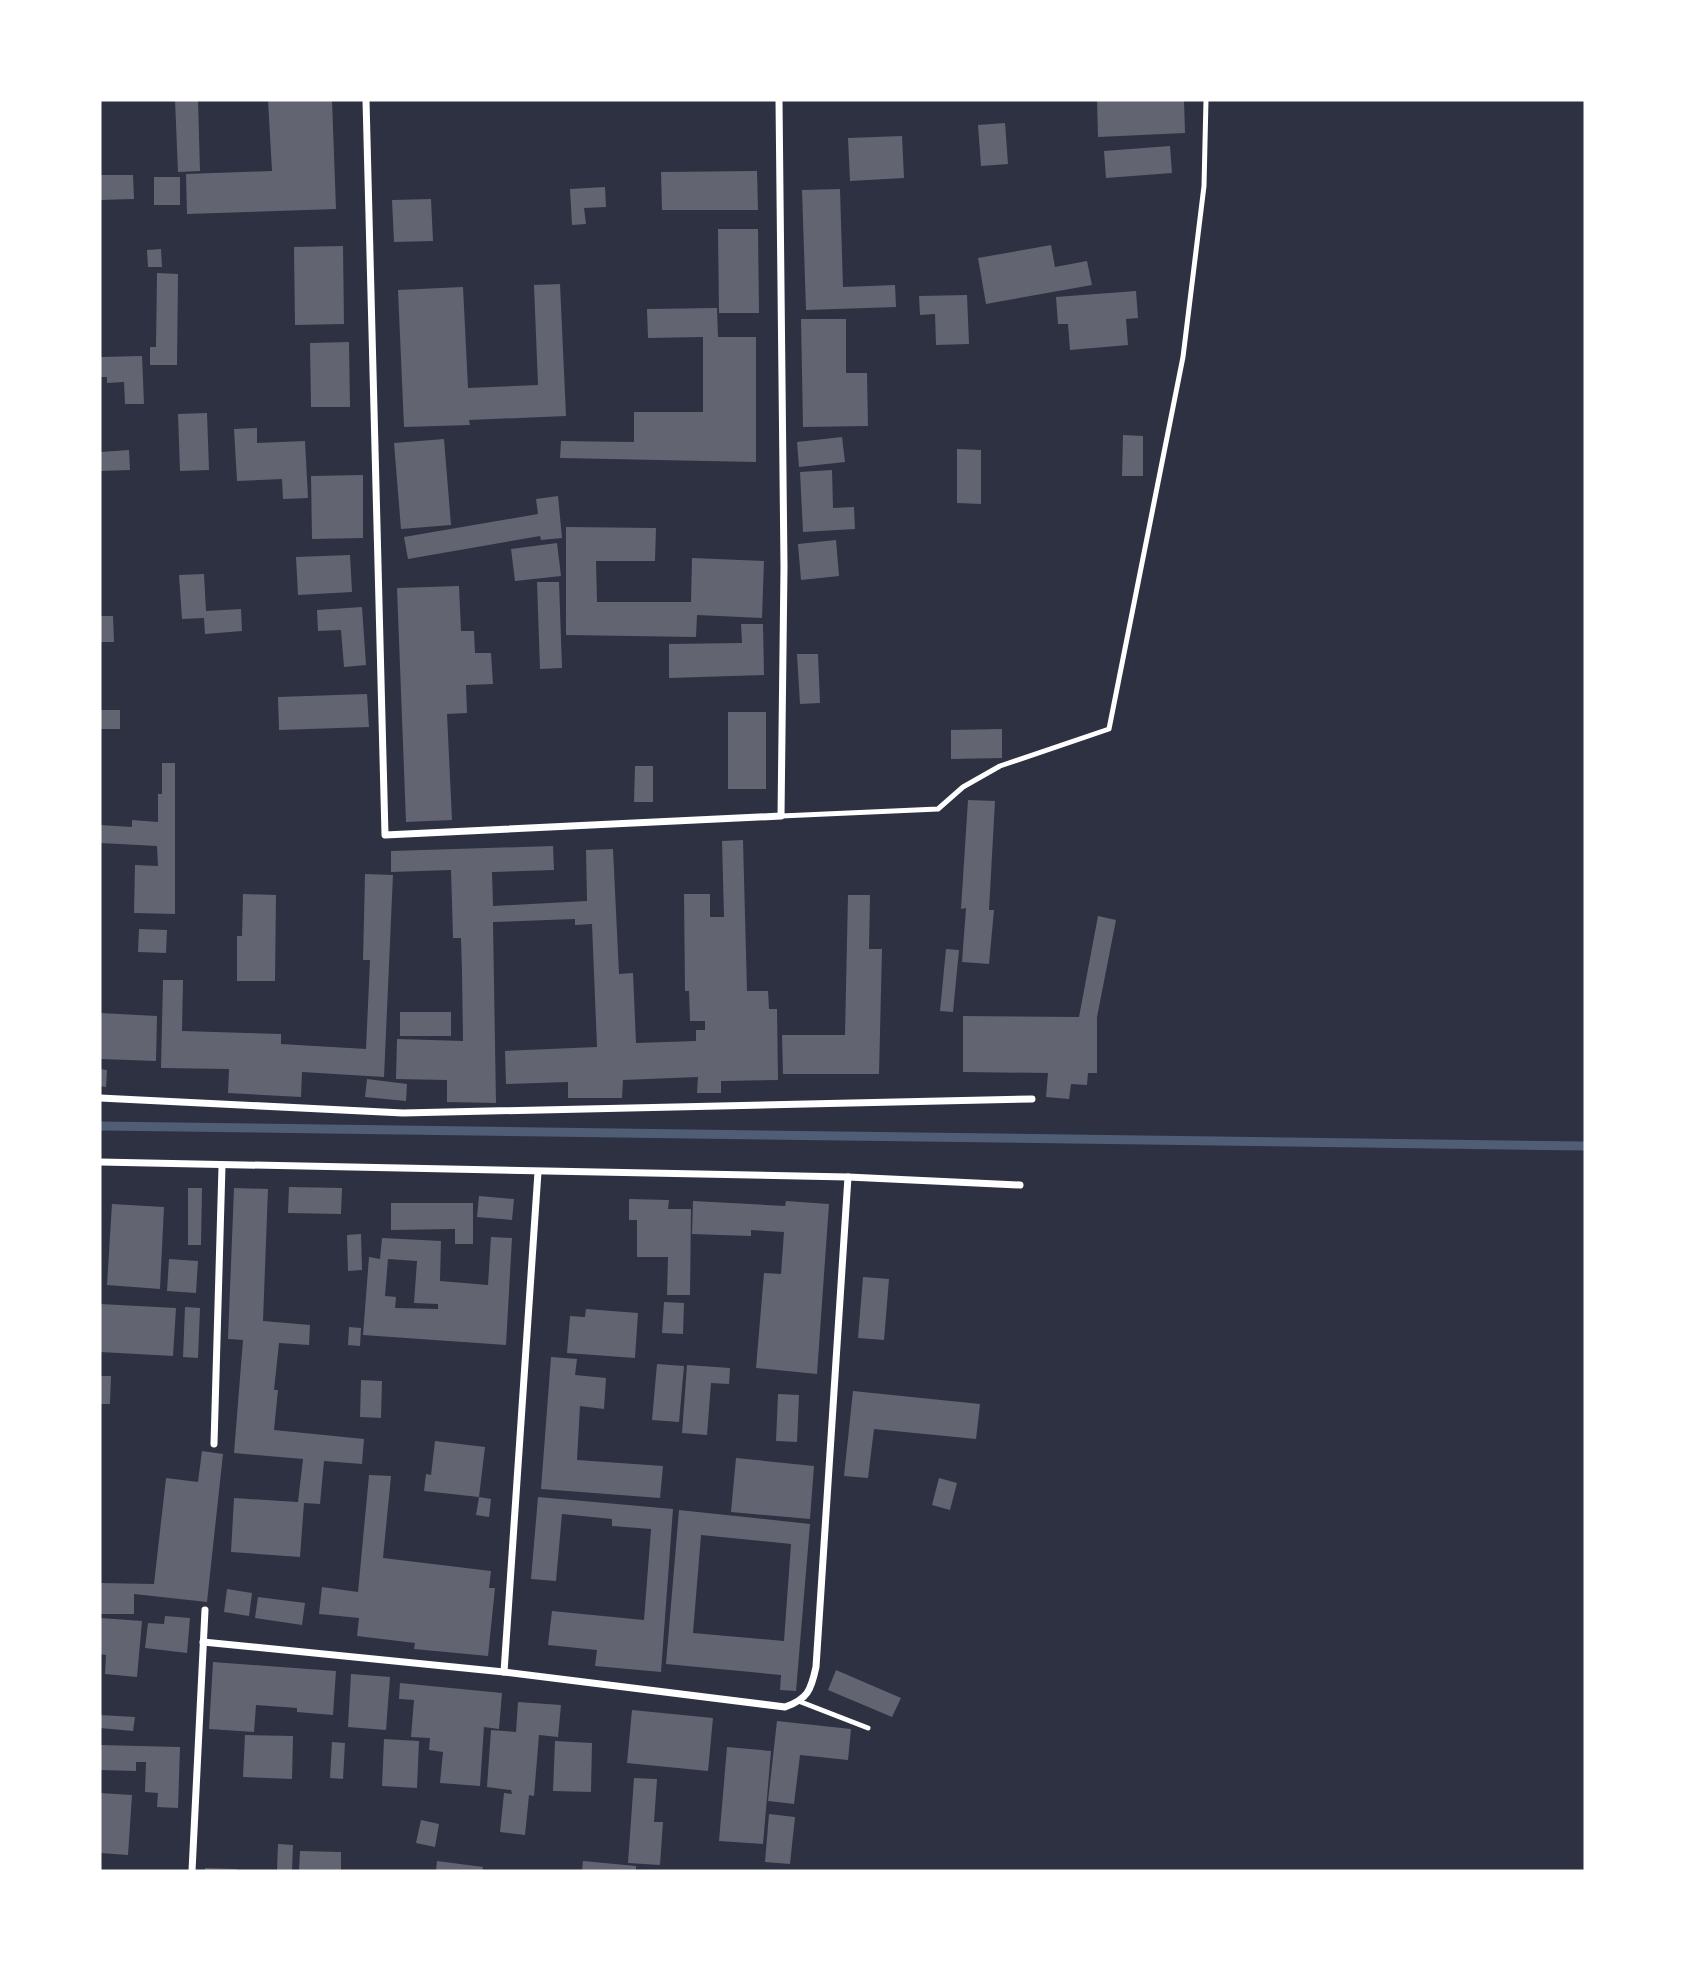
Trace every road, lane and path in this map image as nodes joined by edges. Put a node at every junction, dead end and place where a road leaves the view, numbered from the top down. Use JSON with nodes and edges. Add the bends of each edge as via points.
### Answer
{"nodes":[{"id":1,"x":366,"y":100,"type":"edge"},
{"id":2,"x":779,"y":100,"type":"edge"},
{"id":3,"x":1206,"y":100,"type":"edge"},
{"id":4,"x":781,"y":816,"type":"junction"},
{"id":5,"x":100,"y":1098,"type":"edge"},
{"id":6,"x":1032,"y":1099,"type":"dead end"},
{"id":7,"x":100,"y":1162,"type":"edge"},
{"id":8,"x":222,"y":1166,"type":"junction"},
{"id":9,"x":538,"y":1172,"type":"junction"},
{"id":10,"x":848,"y":1177,"type":"junction"},
{"id":11,"x":1020,"y":1185,"type":"dead end"},
{"id":12,"x":214,"y":1444,"type":"dead end"},
{"id":13,"x":205,"y":1610,"type":"dead end"},
{"id":14,"x":203,"y":1643,"type":"junction"},
{"id":15,"x":503,"y":1672,"type":"junction"},
{"id":16,"x":801,"y":1702,"type":"junction"},
{"id":17,"x":868,"y":1728,"type":"dead end"},
{"id":18,"x":192,"y":1871,"type":"edge"}],
"edges":[{"from":1,"to":4,"type":"street","via":[[385,835]]},
{"from":2,"to":4,"type":"street","via":[[784,567]]},
{"from":3,"to":4,"type":"lane","via":[[1204,186],[1183,358],[1109,729],[1000,766],[963,787],[938,809]]},
{"from":5,"to":6,"type":"street","via":[[403,1113]]},
{"from":7,"to":8,"type":"street"},
{"from":8,"to":9,"type":"street"},
{"from":8,"to":12,"type":"street"},
{"from":9,"to":10,"type":"street"},
{"from":9,"to":15,"type":"street"},
{"from":10,"to":11,"type":"street"},
{"from":10,"to":16,"type":"street","via":[[816,1667],[812,1687]]},
{"from":13,"to":14,"type":"street"},
{"from":14,"to":15,"type":"street"},
{"from":14,"to":18,"type":"street"},
{"from":15,"to":16,"type":"street","via":[[785,1707]]},
{"from":16,"to":17,"type":"lane"}]}
